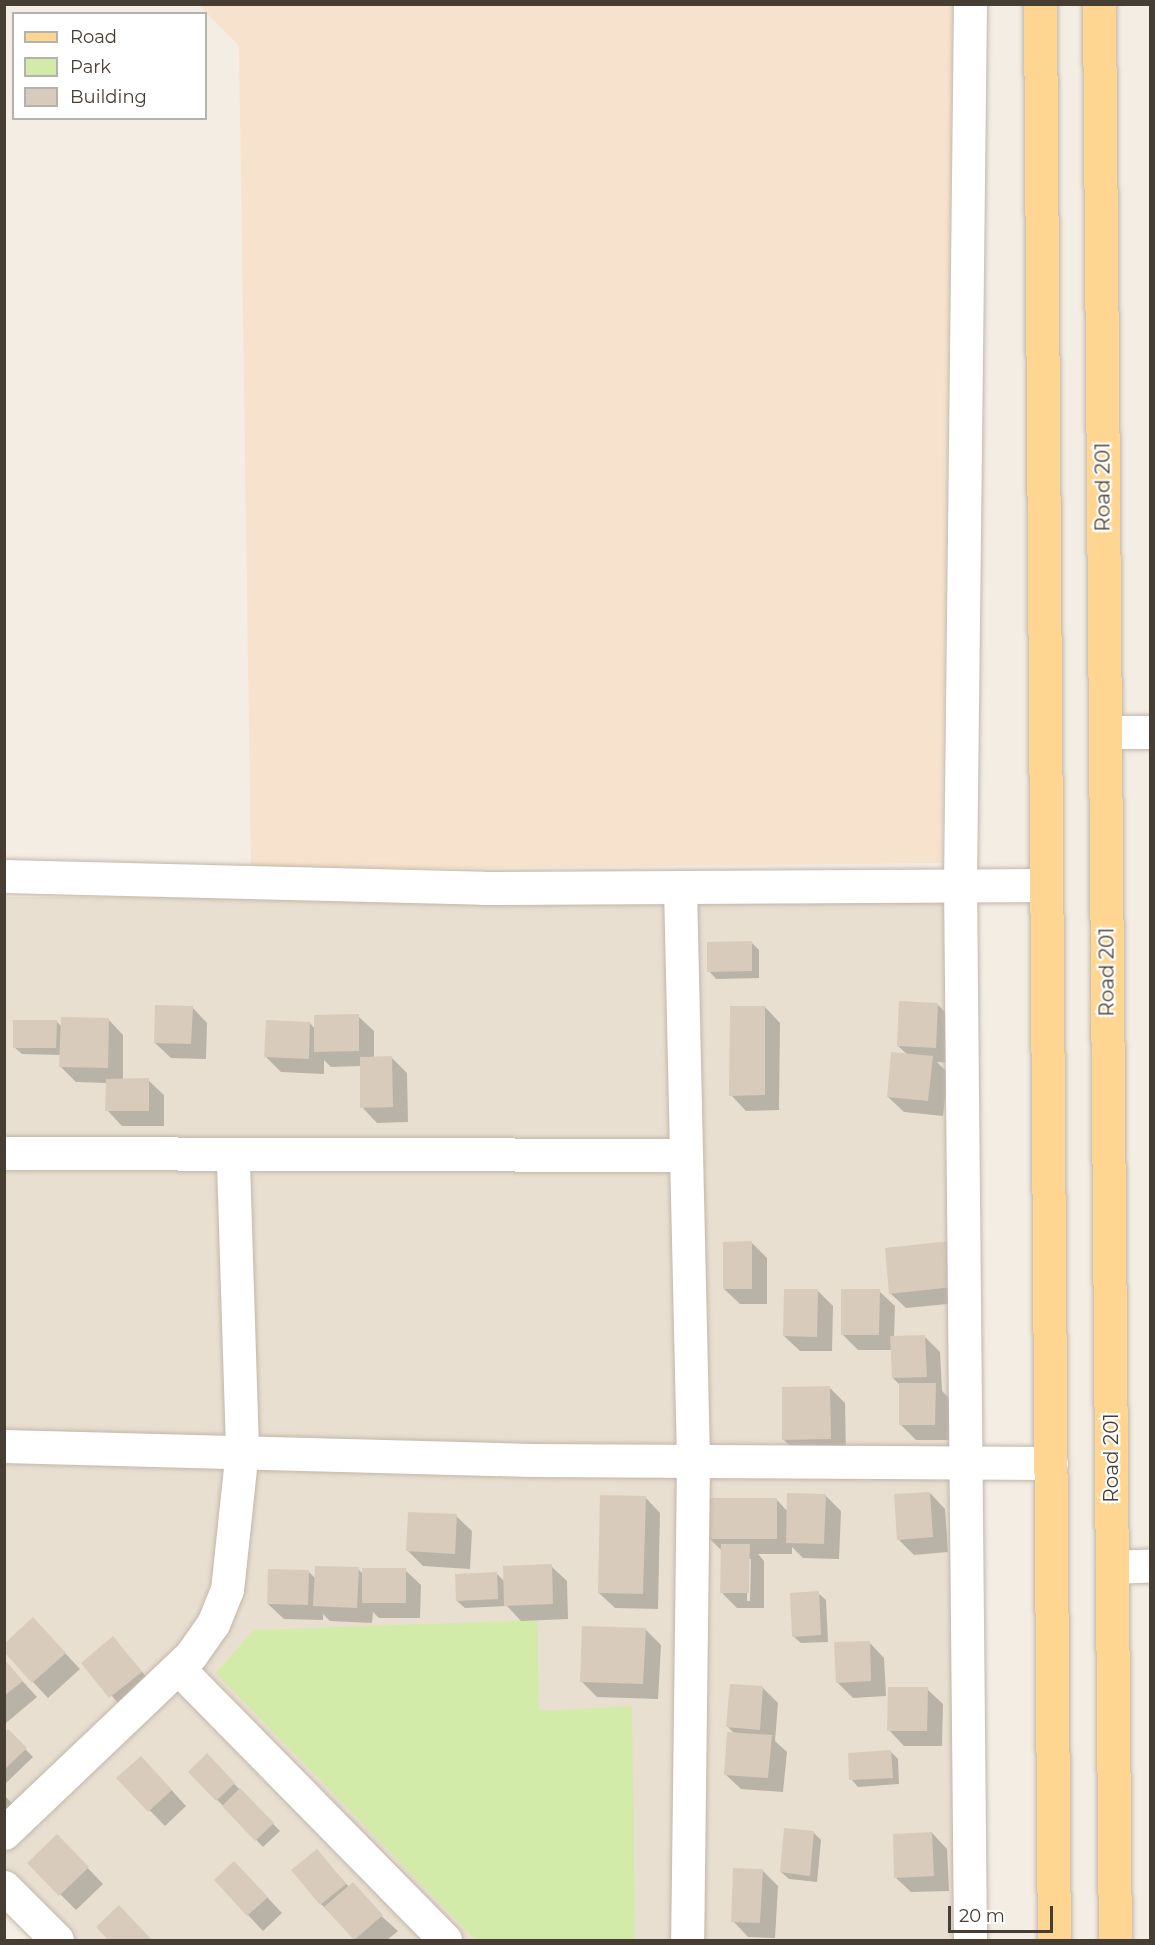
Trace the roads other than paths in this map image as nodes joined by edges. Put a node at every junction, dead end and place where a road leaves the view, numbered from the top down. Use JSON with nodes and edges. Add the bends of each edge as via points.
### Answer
{"nodes":[{"id":1,"x":970,"y":4,"type":"edge"},
{"id":2,"x":1040,"y":4,"type":"edge"},
{"id":3,"x":1099,"y":4,"type":"edge"},
{"id":4,"x":1105,"y":732,"type":"junction"},
{"id":5,"x":1150,"y":732,"type":"edge"},
{"id":6,"x":4,"y":876,"type":"edge"},
{"id":7,"x":960,"y":885,"type":"junction"},
{"id":8,"x":1046,"y":885,"type":"junction"},
{"id":9,"x":680,"y":887,"type":"junction"},
{"id":10,"x":4,"y":1153,"type":"edge"},
{"id":11,"x":686,"y":1155,"type":"junction"},
{"id":12,"x":233,"y":1157,"type":"junction"},
{"id":13,"x":4,"y":1446,"type":"edge"},
{"id":14,"x":242,"y":1449,"type":"junction"},
{"id":15,"x":693,"y":1462,"type":"junction"},
{"id":16,"x":968,"y":1463,"type":"junction"},
{"id":17,"x":1051,"y":1463,"type":"junction"},
{"id":18,"x":1150,"y":1566,"type":"edge"},
{"id":19,"x":1112,"y":1567,"type":"junction"},
{"id":20,"x":178,"y":1668,"type":"junction"},
{"id":21,"x":4,"y":1833,"type":"edge"},
{"id":22,"x":4,"y":1887,"type":"edge"},
{"id":23,"x":57,"y":1941,"type":"edge"},
{"id":24,"x":445,"y":1941,"type":"edge"},
{"id":25,"x":687,"y":1941,"type":"edge"},
{"id":26,"x":970,"y":1941,"type":"edge"},
{"id":27,"x":1054,"y":1941,"type":"edge"},
{"id":28,"x":1115,"y":1941,"type":"edge"}],
"edges":[{"from":1,"to":7,"type":"street"},
{"from":2,"to":8,"type":"main road"},
{"from":3,"to":4,"type":"main road","name":"Road 201"},
{"from":4,"to":5,"type":"street"},
{"from":4,"to":19,"type":"main road","name":"Road 201"},
{"from":6,"to":9,"type":"street","via":[[483,888]]},
{"from":7,"to":8,"type":"street"},
{"from":7,"to":9,"type":"street"},
{"from":7,"to":16,"type":"street"},
{"from":8,"to":17,"type":"main road"},
{"from":9,"to":11,"type":"street"},
{"from":10,"to":12,"type":"street"},
{"from":11,"to":12,"type":"street"},
{"from":11,"to":15,"type":"street"},
{"from":12,"to":14,"type":"street"},
{"from":13,"to":14,"type":"street"},
{"from":14,"to":15,"type":"street"},
{"from":14,"to":20,"type":"street","via":[[227,1590],[213,1624]]},
{"from":15,"to":16,"type":"street"},
{"from":15,"to":25,"type":"street"},
{"from":16,"to":17,"type":"street"},
{"from":16,"to":26,"type":"street"},
{"from":17,"to":27,"type":"main road"},
{"from":18,"to":19,"type":"street"},
{"from":19,"to":28,"type":"main road","name":"Road 201"},
{"from":20,"to":21,"type":"street"},
{"from":20,"to":24,"type":"street"},
{"from":22,"to":23,"type":"street"}]}
